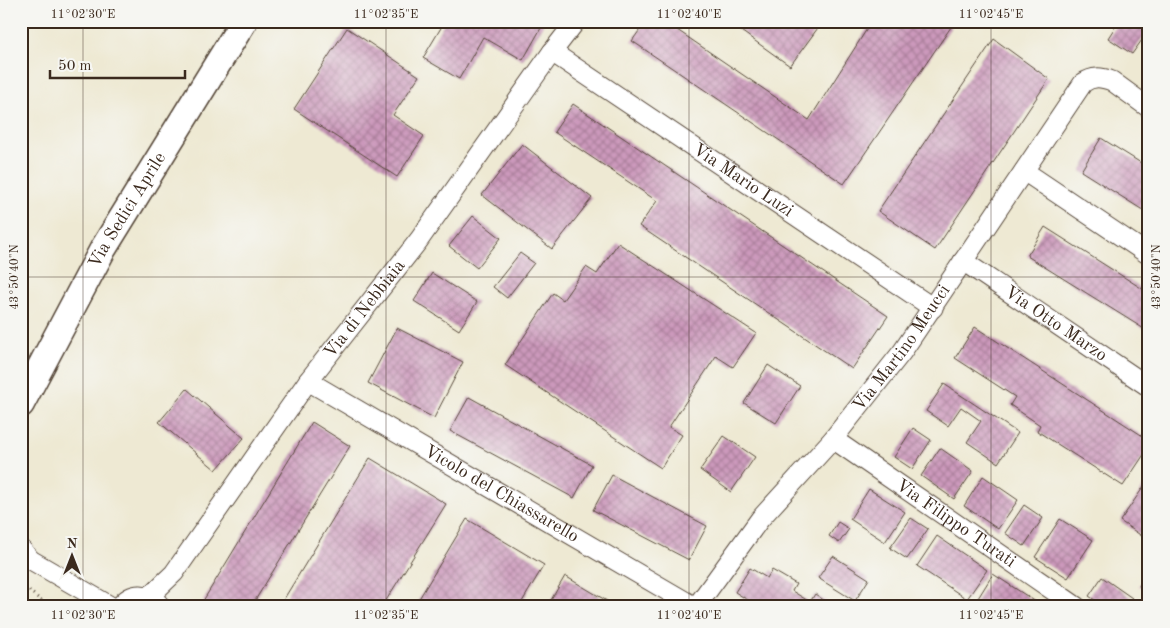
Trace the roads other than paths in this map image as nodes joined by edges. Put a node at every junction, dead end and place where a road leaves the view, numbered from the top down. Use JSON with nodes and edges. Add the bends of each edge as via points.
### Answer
{"nodes":[{"id":1,"x":244,"y":21,"type":"edge"},
{"id":2,"x":576,"y":21,"type":"edge"},
{"id":3,"x":552,"y":52,"type":"junction"},
{"id":4,"x":1149,"y":108,"type":"edge"},
{"id":5,"x":1024,"y":172,"type":"junction"},
{"id":6,"x":1149,"y":255,"type":"edge"},
{"id":7,"x":963,"y":261,"type":"junction"},
{"id":8,"x":933,"y":308,"type":"junction"},
{"id":9,"x":308,"y":381,"type":"junction"},
{"id":10,"x":1149,"y":387,"type":"edge"},
{"id":11,"x":21,"y":404,"type":"edge"},
{"id":12,"x":833,"y":439,"type":"junction"},
{"id":13,"x":24,"y":556,"type":"edge"},
{"id":14,"x":156,"y":601,"type":"edge"},
{"id":15,"x":112,"y":607,"type":"edge"},
{"id":16,"x":120,"y":607,"type":"edge"},
{"id":17,"x":695,"y":607,"type":"edge"},
{"id":18,"x":1077,"y":607,"type":"edge"}],
"edges":[{"from":1,"to":11,"type":"main road","name":"Via Sedici Aprile","via":[[103,249]]},
{"from":2,"to":3,"type":"street","name":"Via di Nebbiaia"},
{"from":3,"to":8,"type":"street","name":"Via Mario Luzi"},
{"from":3,"to":9,"type":"street","name":"Via di Nebbiaia","via":[[418,240]]},
{"from":4,"to":5,"type":"street","name":"Via Martino Meucci","via":[[1112,82],[1100,77],[1091,78],[1083,83]]},
{"from":5,"to":6,"type":"street"},
{"from":5,"to":7,"type":"street","name":"Via Martino Meucci"},
{"from":7,"to":8,"type":"street","name":"Via Martino Meucci"},
{"from":7,"to":10,"type":"street","name":"Via Otto Marzo"},
{"from":8,"to":12,"type":"street","name":"Via Martino Meucci"},
{"from":9,"to":14,"type":"street","name":"Via di Nebbiaia"},
{"from":9,"to":17,"type":"street","name":"Vicolo del Chiassarello"},
{"from":12,"to":17,"type":"street","name":"Via Martino Meucci","via":[[760,519]]},
{"from":12,"to":18,"type":"street","name":"Via Filippo Turati"},
{"from":13,"to":15,"type":"street"},
{"from":14,"to":16,"type":"street","name":"Via di Nebbiaia","via":[[134,595]]}]}
